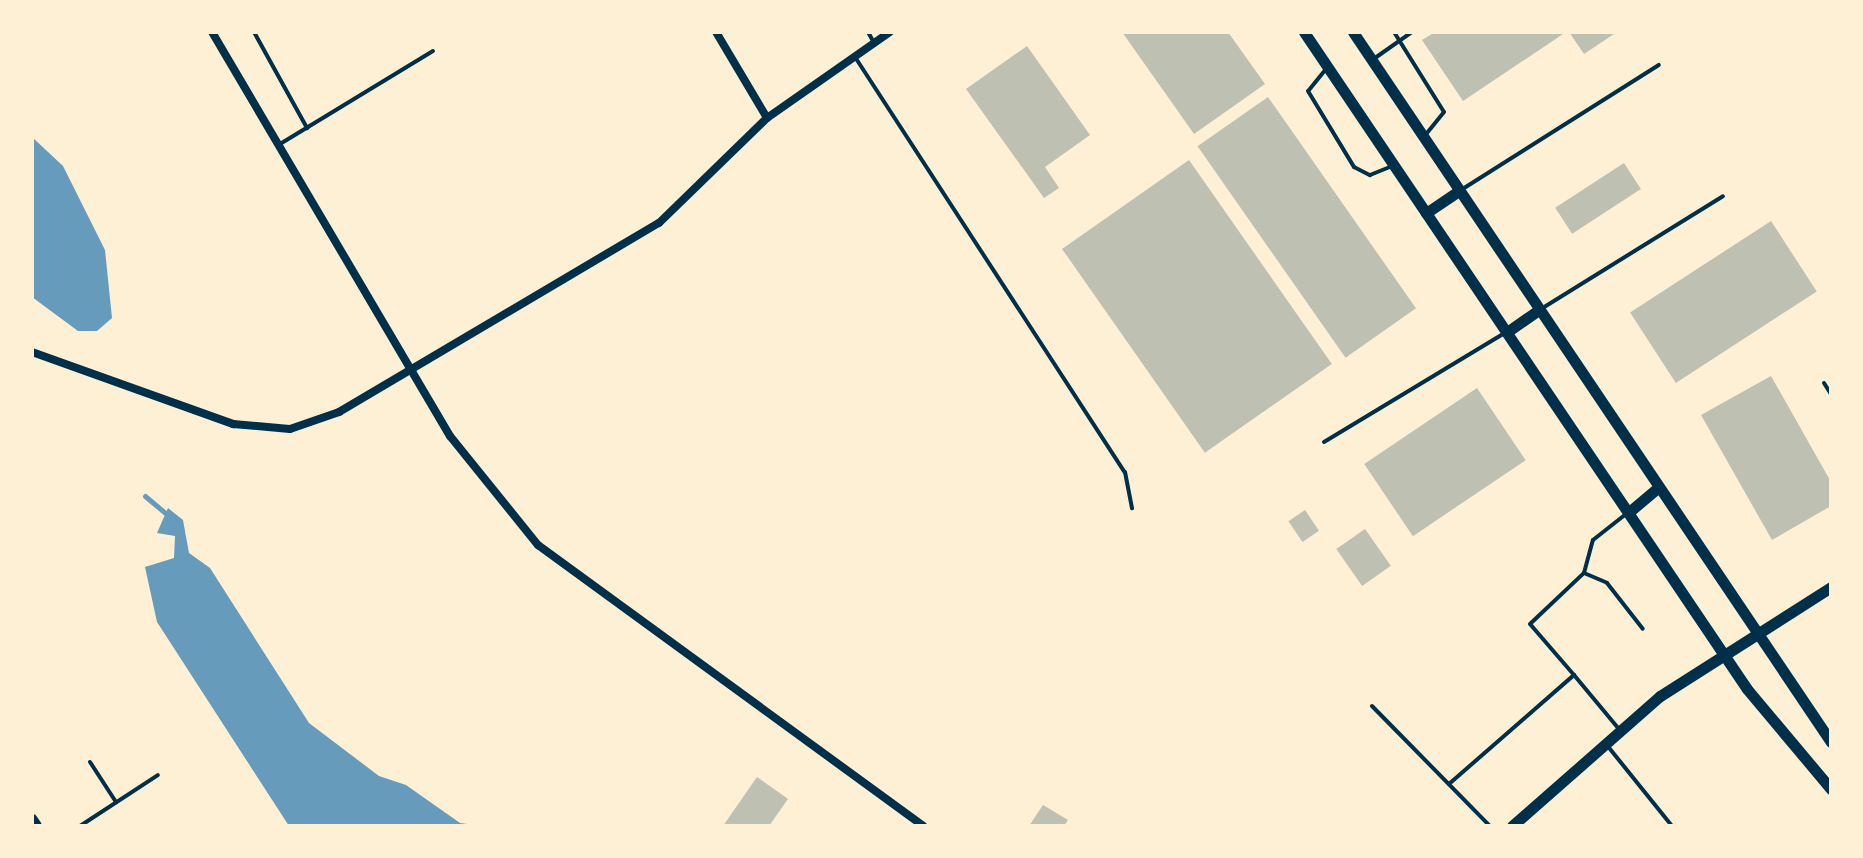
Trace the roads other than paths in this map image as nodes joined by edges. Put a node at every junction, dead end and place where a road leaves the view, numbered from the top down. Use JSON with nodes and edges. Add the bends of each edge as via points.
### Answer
{"nodes":[{"id":1,"x":212,"y":32,"type":"edge"},
{"id":2,"x":254,"y":32,"type":"edge"},
{"id":3,"x":716,"y":32,"type":"edge"},
{"id":4,"x":868,"y":32,"type":"edge"},
{"id":5,"x":890,"y":32,"type":"edge"},
{"id":6,"x":1304,"y":32,"type":"edge"},
{"id":7,"x":1353,"y":32,"type":"edge"},
{"id":8,"x":1394,"y":32,"type":"edge"},
{"id":9,"x":1412,"y":32,"type":"edge"},
{"id":10,"x":1400,"y":41,"type":"junction"},
{"id":11,"x":874,"y":43,"type":"junction"},
{"id":12,"x":433,"y":51,"type":"dead end"},
{"id":13,"x":855,"y":57,"type":"junction"},
{"id":14,"x":1372,"y":61,"type":"junction"},
{"id":15,"x":1659,"y":65,"type":"dead end"},
{"id":16,"x":1328,"y":67,"type":"junction"},
{"id":17,"x":767,"y":118,"type":"junction"},
{"id":18,"x":308,"y":129,"type":"junction"},
{"id":19,"x":1423,"y":137,"type":"junction"},
{"id":20,"x":278,"y":145,"type":"junction"},
{"id":21,"x":1394,"y":165,"type":"junction"},
{"id":22,"x":1459,"y":191,"type":"junction"},
{"id":23,"x":1723,"y":196,"type":"dead end"},
{"id":24,"x":1426,"y":213,"type":"junction"},
{"id":25,"x":1539,"y":310,"type":"junction"},
{"id":26,"x":1507,"y":332,"type":"junction"},
{"id":27,"x":32,"y":352,"type":"edge"},
{"id":28,"x":411,"y":372,"type":"junction"},
{"id":29,"x":1824,"y":383,"type":"dead end"},
{"id":30,"x":1831,"y":394,"type":"edge"},
{"id":31,"x":1324,"y":442,"type":"dead end"},
{"id":32,"x":1658,"y":488,"type":"junction"},
{"id":33,"x":1132,"y":508,"type":"dead end"},
{"id":34,"x":1629,"y":512,"type":"junction"},
{"id":35,"x":1584,"y":573,"type":"junction"},
{"id":36,"x":1831,"y":587,"type":"edge"},
{"id":37,"x":1643,"y":629,"type":"dead end"},
{"id":38,"x":1756,"y":633,"type":"junction"},
{"id":39,"x":1723,"y":653,"type":"junction"},
{"id":40,"x":1574,"y":675,"type":"junction"},
{"id":41,"x":1372,"y":706,"type":"dead end"},
{"id":42,"x":1618,"y":728,"type":"junction"},
{"id":43,"x":1603,"y":741,"type":"junction"},
{"id":44,"x":1831,"y":742,"type":"edge"},
{"id":45,"x":90,"y":762,"type":"dead end"},
{"id":46,"x":158,"y":775,"type":"dead end"},
{"id":47,"x":1449,"y":784,"type":"junction"},
{"id":48,"x":1831,"y":789,"type":"edge"},
{"id":49,"x":116,"y":802,"type":"junction"},
{"id":50,"x":32,"y":820,"type":"edge"},
{"id":51,"x":36,"y":826,"type":"edge"},
{"id":52,"x":80,"y":826,"type":"edge"},
{"id":53,"x":923,"y":826,"type":"edge"},
{"id":54,"x":1490,"y":826,"type":"edge"},
{"id":55,"x":1512,"y":826,"type":"edge"},
{"id":56,"x":1672,"y":826,"type":"edge"}],
"edges":[{"from":1,"to":20,"type":"street"},
{"from":2,"to":18,"type":"lane"},
{"from":3,"to":17,"type":"street"},
{"from":4,"to":11,"type":"lane"},
{"from":5,"to":11,"type":"street"},
{"from":6,"to":16,"type":"street"},
{"from":7,"to":14,"type":"street"},
{"from":8,"to":10,"type":"lane"},
{"from":9,"to":10,"type":"lane"},
{"from":10,"to":14,"type":"lane"},
{"from":10,"to":19,"type":"lane","via":[[1444,112]]},
{"from":11,"to":13,"type":"street"},
{"from":12,"to":18,"type":"lane"},
{"from":13,"to":17,"type":"street"},
{"from":13,"to":33,"type":"lane","via":[[1125,472]]},
{"from":14,"to":19,"type":"street"},
{"from":15,"to":22,"type":"lane"},
{"from":16,"to":21,"type":"street"},
{"from":16,"to":21,"type":"lane","via":[[1308,91],[1354,167],[1370,175]]},
{"from":17,"to":28,"type":"street","via":[[659,223]]},
{"from":18,"to":20,"type":"lane"},
{"from":19,"to":22,"type":"street"},
{"from":20,"to":28,"type":"street"},
{"from":21,"to":24,"type":"street"},
{"from":22,"to":24,"type":"street"},
{"from":22,"to":25,"type":"street"},
{"from":23,"to":25,"type":"lane"},
{"from":24,"to":26,"type":"street"},
{"from":25,"to":26,"type":"street"},
{"from":25,"to":32,"type":"street"},
{"from":26,"to":31,"type":"lane","via":[[1455,357]]},
{"from":26,"to":34,"type":"street"},
{"from":27,"to":28,"type":"street","via":[[233,424],[290,429],[339,412]]},
{"from":28,"to":53,"type":"street","via":[[479,480],[575,579]]},
{"from":29,"to":30,"type":"lane"},
{"from":32,"to":34,"type":"street"},
{"from":32,"to":38,"type":"street"},
{"from":34,"to":35,"type":"lane","via":[[1593,540]]},
{"from":34,"to":39,"type":"street"},
{"from":35,"to":37,"type":"lane","via":[[1607,583]]},
{"from":35,"to":40,"type":"lane","via":[[1530,624]]},
{"from":36,"to":38,"type":"street"},
{"from":38,"to":39,"type":"street"},
{"from":38,"to":44,"type":"street"},
{"from":39,"to":42,"type":"street"},
{"from":39,"to":48,"type":"street","via":[[1793,752]]},
{"from":40,"to":42,"type":"lane"},
{"from":40,"to":47,"type":"lane"},
{"from":41,"to":47,"type":"lane"},
{"from":42,"to":43,"type":"street"},
{"from":43,"to":55,"type":"street"},
{"from":43,"to":56,"type":"lane"},
{"from":45,"to":49,"type":"lane"},
{"from":46,"to":49,"type":"lane"},
{"from":47,"to":54,"type":"lane"},
{"from":49,"to":52,"type":"lane"},
{"from":50,"to":51,"type":"main road"}]}
